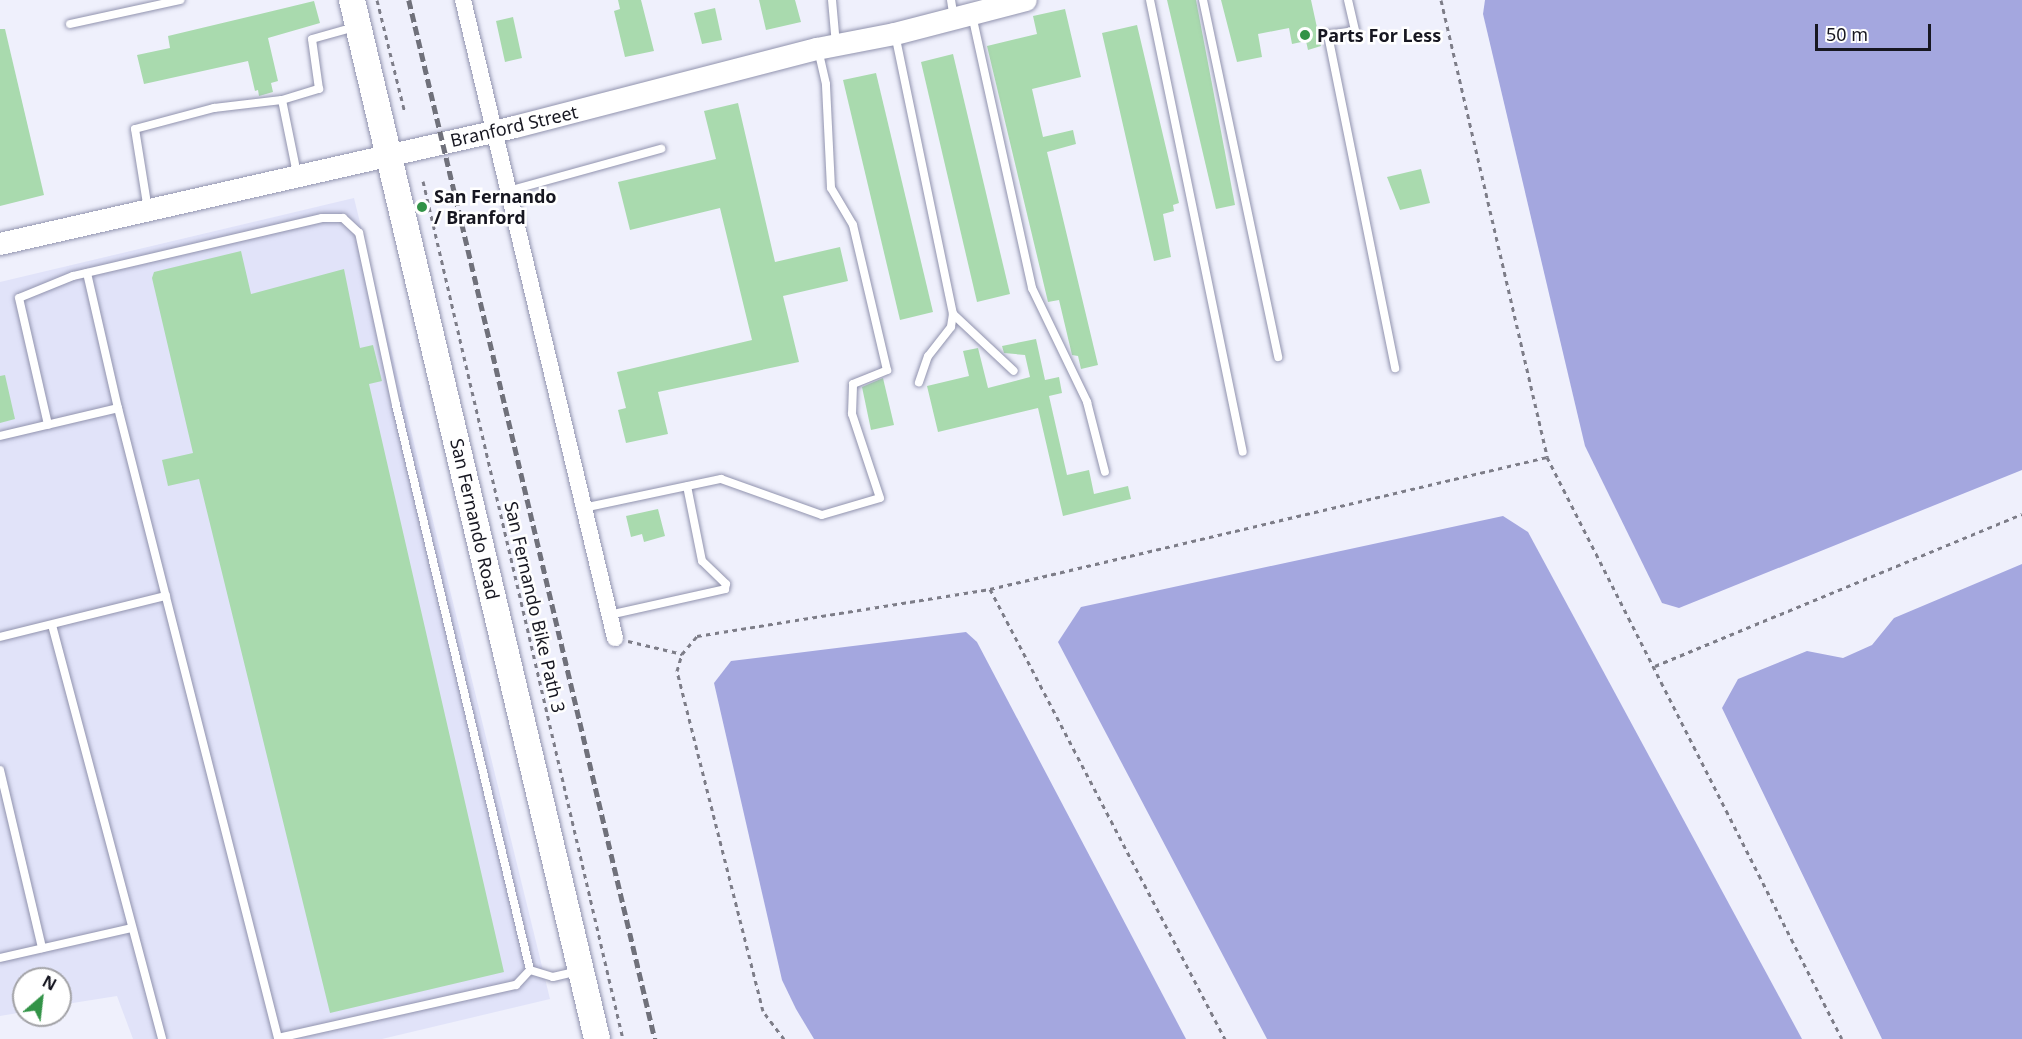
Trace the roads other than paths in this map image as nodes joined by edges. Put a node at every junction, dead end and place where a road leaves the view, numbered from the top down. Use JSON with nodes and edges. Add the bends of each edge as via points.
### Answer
{"nodes":[{"id":1,"x":180,"y":0,"type":"edge"},
{"id":2,"x":352,"y":0,"type":"edge"},
{"id":3,"x":463,"y":0,"type":"edge"},
{"id":4,"x":832,"y":0,"type":"edge"},
{"id":5,"x":1026,"y":0,"type":"edge"},
{"id":6,"x":1150,"y":0,"type":"edge"},
{"id":7,"x":1203,"y":0,"type":"edge"},
{"id":8,"x":1348,"y":0,"type":"edge"},
{"id":9,"x":959,"y":11,"type":"edge"},
{"id":10,"x":70,"y":24,"type":"dead end"},
{"id":11,"x":358,"y":26,"type":"junction"},
{"id":12,"x":895,"y":34,"type":"junction"},
{"id":13,"x":827,"y":47,"type":"junction"},
{"id":14,"x":282,"y":100,"type":"junction"},
{"id":15,"x":493,"y":131,"type":"junction"},
{"id":16,"x":661,"y":149,"type":"dead end"},
{"id":17,"x":389,"y":153,"type":"junction"},
{"id":18,"x":297,"y":175,"type":"junction"},
{"id":19,"x":508,"y":191,"type":"junction"},
{"id":20,"x":148,"y":210,"type":"junction"},
{"id":21,"x":0,"y":244,"type":"edge"},
{"id":22,"x":87,"y":273,"type":"junction"},
{"id":23,"x":953,"y":314,"type":"junction"},
{"id":24,"x":1278,"y":357,"type":"dead end"},
{"id":25,"x":1395,"y":368,"type":"dead end"},
{"id":26,"x":1014,"y":371,"type":"dead end"},
{"id":27,"x":919,"y":382,"type":"dead end"},
{"id":28,"x":118,"y":408,"type":"junction"},
{"id":29,"x":48,"y":425,"type":"junction"},
{"id":30,"x":0,"y":436,"type":"edge"},
{"id":31,"x":1243,"y":452,"type":"dead end"},
{"id":32,"x":1106,"y":472,"type":"dead end"},
{"id":33,"x":687,"y":486,"type":"junction"},
{"id":34,"x":583,"y":508,"type":"junction"},
{"id":35,"x":166,"y":596,"type":"junction"},
{"id":36,"x":609,"y":615,"type":"junction"},
{"id":37,"x":52,"y":626,"type":"junction"},
{"id":38,"x":0,"y":637,"type":"edge"},
{"id":39,"x":615,"y":639,"type":"road end"},
{"id":40,"x":0,"y":770,"type":"edge"},
{"id":41,"x":132,"y":928,"type":"junction"},
{"id":42,"x":42,"y":948,"type":"junction"},
{"id":43,"x":0,"y":958,"type":"edge"},
{"id":44,"x":530,"y":970,"type":"junction"},
{"id":45,"x":581,"y":971,"type":"junction"},
{"id":46,"x":275,"y":1038,"type":"edge"},
{"id":47,"x":162,"y":1039,"type":"edge"},
{"id":48,"x":597,"y":1039,"type":"edge"}],
"edges":[{"from":1,"to":10,"type":"lane"},
{"from":2,"to":11,"type":"main road","name":"San Fernando Road"},
{"from":3,"to":15,"type":"street"},
{"from":4,"to":13,"type":"lane"},
{"from":5,"to":9,"type":"main road","name":"Branford Street"},
{"from":6,"to":31,"type":"lane"},
{"from":7,"to":24,"type":"lane"},
{"from":8,"to":25,"type":"lane","via":[[1354,32],[1328,35]]},
{"from":9,"to":12,"type":"main road","name":"Branford Street"},
{"from":9,"to":32,"type":"lane","via":[[1032,288],[1087,402]]},
{"from":11,"to":14,"type":"lane","via":[[312,39],[319,89]]},
{"from":11,"to":17,"type":"main road","name":"San Fernando Road"},
{"from":12,"to":13,"type":"main road","name":"Branford Street"},
{"from":12,"to":23,"type":"lane"},
{"from":13,"to":15,"type":"main road","name":"Branford Street"},
{"from":13,"to":33,"type":"lane","via":[[831,188],[853,225],[887,370],[853,384],[852,414],[880,498],[822,514],[721,479]]},
{"from":14,"to":18,"type":"lane"},
{"from":14,"to":20,"type":"lane","via":[[214,108],[135,129]]},
{"from":15,"to":17,"type":"main road","name":"Branford Street"},
{"from":15,"to":19,"type":"street"},
{"from":16,"to":19,"type":"lane"},
{"from":17,"to":18,"type":"main road","name":"Branford Street"},
{"from":17,"to":45,"type":"main road","name":"San Fernando Road"},
{"from":18,"to":20,"type":"main road","name":"Branford Street"},
{"from":19,"to":34,"type":"street"},
{"from":20,"to":21,"type":"main road","name":"Branford Street"},
{"from":22,"to":28,"type":"lane"},
{"from":22,"to":29,"type":"lane","via":[[19,298]]},
{"from":22,"to":44,"type":"lane","via":[[322,218],[343,218],[359,233]]},
{"from":23,"to":26,"type":"lane"},
{"from":23,"to":27,"type":"lane","via":[[951,327],[928,356]]},
{"from":28,"to":29,"type":"lane"},
{"from":28,"to":35,"type":"lane"},
{"from":29,"to":30,"type":"lane"},
{"from":33,"to":34,"type":"lane"},
{"from":33,"to":36,"type":"lane","via":[[702,561],[726,584],[725,589]]},
{"from":34,"to":36,"type":"street"},
{"from":35,"to":37,"type":"lane"},
{"from":35,"to":46,"type":"lane"},
{"from":36,"to":39,"type":"street"},
{"from":37,"to":38,"type":"lane"},
{"from":37,"to":41,"type":"lane"},
{"from":40,"to":42,"type":"lane"},
{"from":41,"to":42,"type":"lane"},
{"from":41,"to":47,"type":"lane"},
{"from":42,"to":43,"type":"lane"},
{"from":44,"to":45,"type":"lane","via":[[553,976]]},
{"from":44,"to":46,"type":"lane","via":[[516,985]]},
{"from":45,"to":48,"type":"main road","name":"San Fernando Road"}]}
